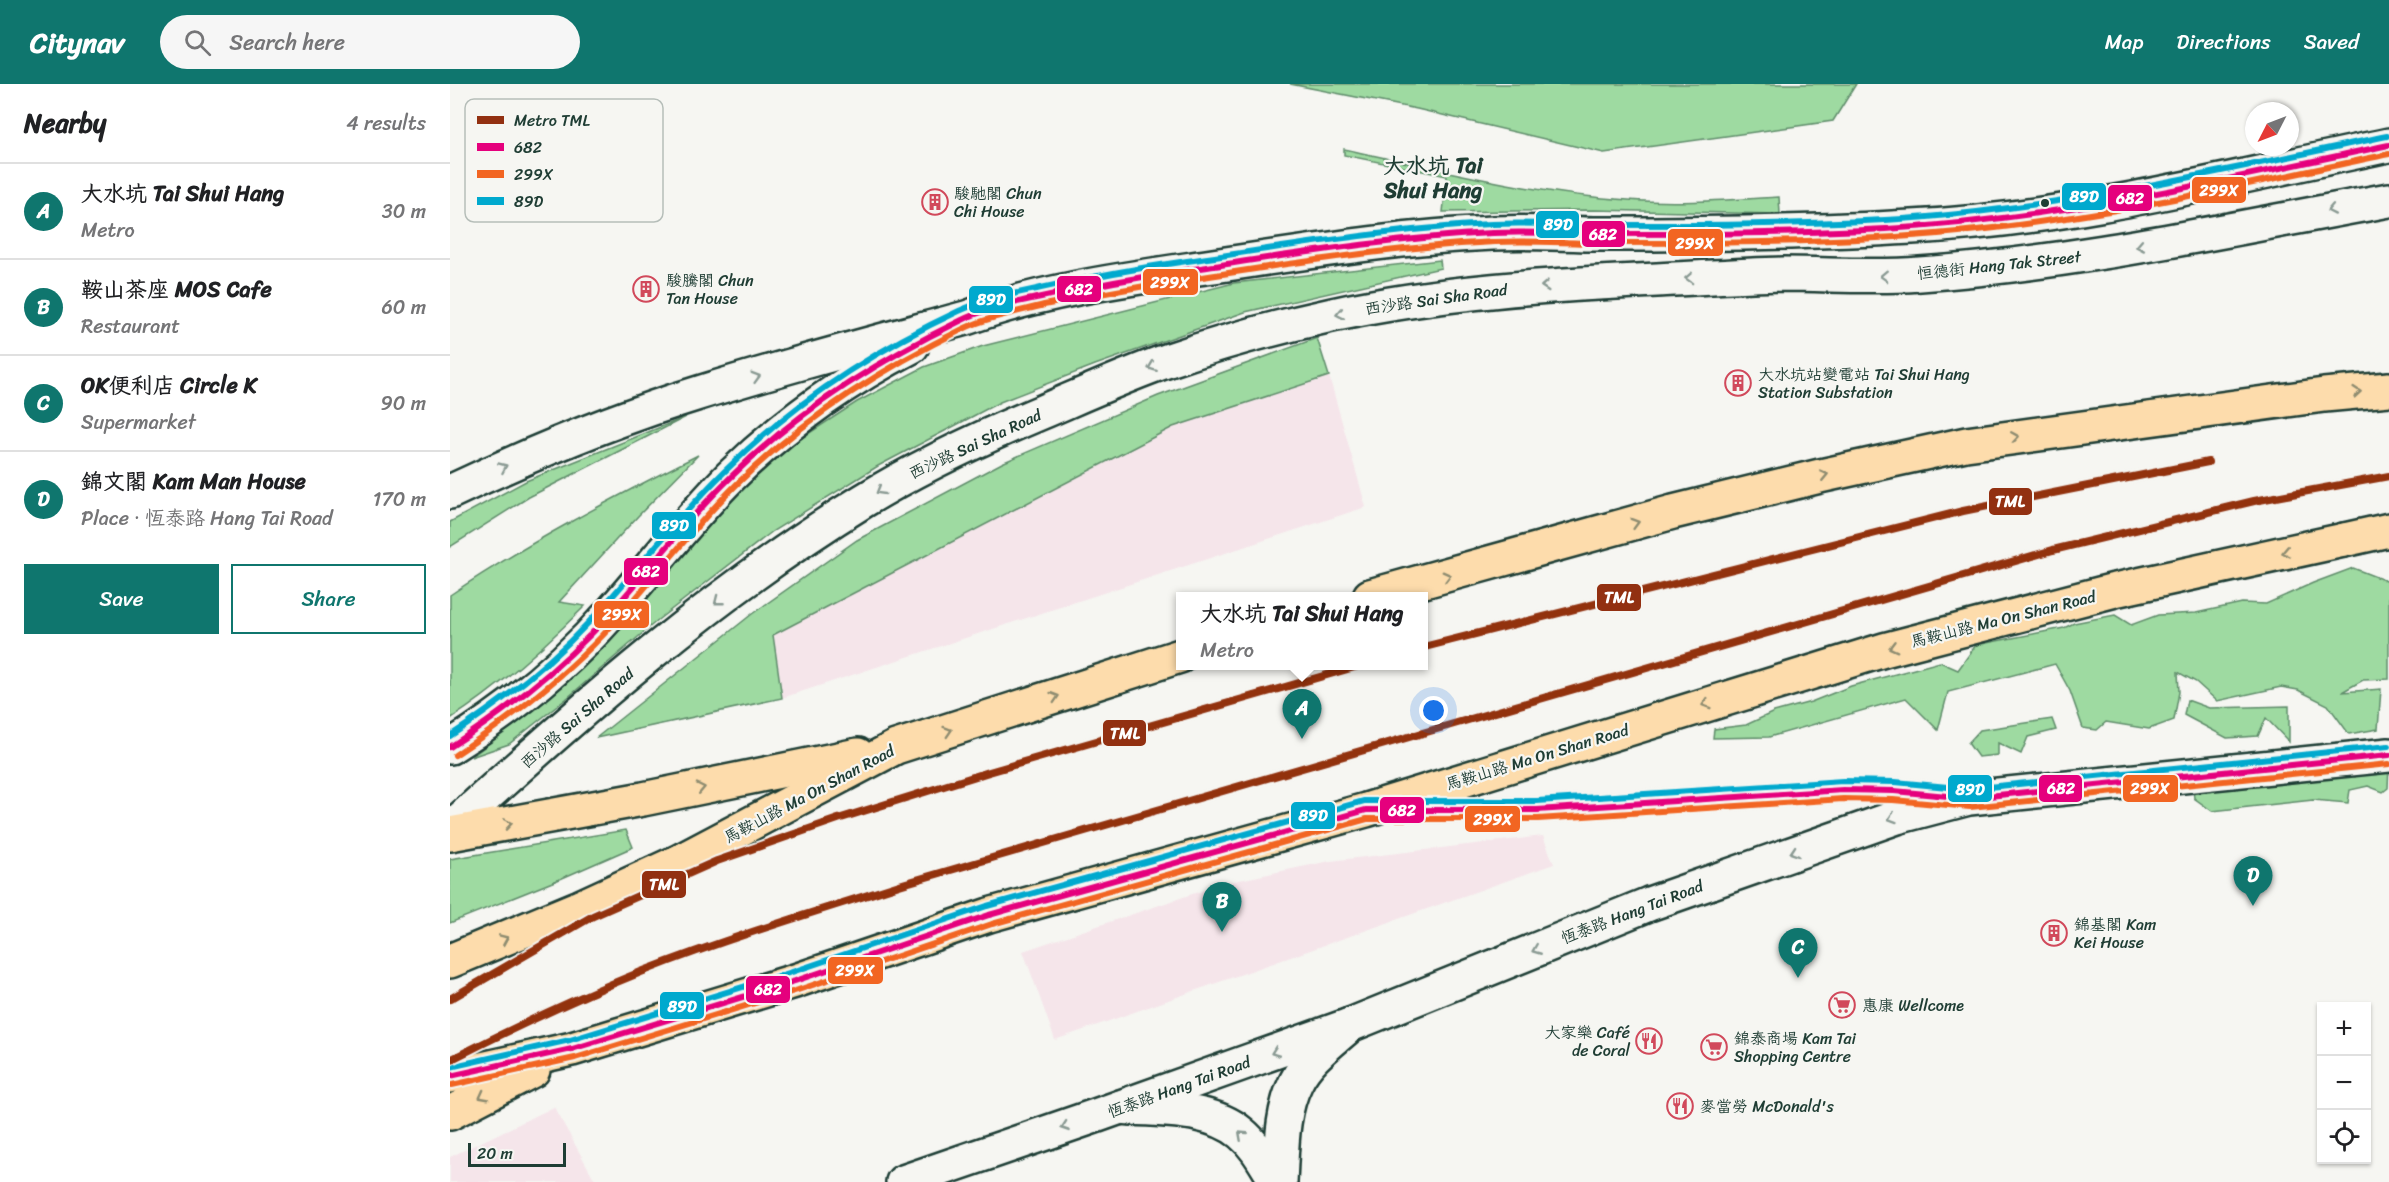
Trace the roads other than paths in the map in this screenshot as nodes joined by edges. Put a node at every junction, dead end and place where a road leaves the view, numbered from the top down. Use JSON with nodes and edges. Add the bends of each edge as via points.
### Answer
{"nodes":[{"id":1,"x":2389,"y":145,"type":"edge"},
{"id":2,"x":2389,"y":200,"type":"edge"},
{"id":3,"x":1604,"y":282,"type":"joint"},
{"id":4,"x":966,"y":318,"type":"junction"},
{"id":5,"x":2389,"y":389,"type":"edge"},
{"id":6,"x":450,"y":492,"type":"edge"},
{"id":7,"x":2389,"y":530,"type":"edge"},
{"id":8,"x":2344,"y":540,"type":"junction"},
{"id":9,"x":2389,"y":547,"type":"edge"},
{"id":10,"x":1388,"y":592,"type":"edge"},
{"id":11,"x":1176,"y":657,"type":"edge"},
{"id":12,"x":450,"y":747,"type":"edge"},
{"id":13,"x":896,"y":747,"type":"junction"},
{"id":14,"x":2389,"y":755,"type":"edge"},
{"id":15,"x":450,"y":831,"type":"edge"},
{"id":16,"x":450,"y":962,"type":"edge"},
{"id":17,"x":1350,"y":1025,"type":"junction"},
{"id":18,"x":572,"y":1049,"type":"junction"},
{"id":19,"x":450,"y":1076,"type":"edge"},
{"id":20,"x":1120,"y":1107,"type":"junction"},
{"id":21,"x":450,"y":1113,"type":"edge"},
{"id":22,"x":903,"y":1182,"type":"edge"},
{"id":23,"x":1278,"y":1182,"type":"edge"}],
"edges":[{"from":1,"to":4,"type":"main road","via":[[2119,201],[1968,223],[1774,232],[1497,233],[1412,238],[1136,277],[995,307]]},
{"from":2,"to":3,"type":"main road","name":"恒德街 Hang Tak Street","one_way":true,"via":[[2079,258],[1997,268],[1912,275],[1784,274]]},
{"from":3,"to":15,"type":"main road","name":"西沙路 Sai Sha Road","one_way":true,"via":[[1459,293],[1271,330],[1187,354],[958,449],[859,504],[725,596],[590,706]]},
{"from":6,"to":4,"type":"main road","one_way":true,"via":[[647,410]]},
{"from":4,"to":12,"type":"main road","via":[[876,365],[773,438],[723,484],[572,653],[537,686]]},
{"from":10,"to":5,"type":"main road","one_way":true,"via":[[1673,512],[1966,444]]},
{"from":7,"to":8,"type":"main road","name":"馬鞍山路 Ma On Shan Road"},
{"from":8,"to":9,"type":"main road"},
{"from":8,"to":18,"type":"main road","name":"馬鞍山路 Ma On Shan Road","one_way":true,"via":[[2115,590],[1884,650],[1366,810],[988,915],[795,981]]},
{"from":13,"to":11,"type":"main road","name":"馬鞍山路 Ma On Shan Road","one_way":true},
{"from":15,"to":13,"type":"main road","one_way":true,"via":[[632,802]]},
{"from":16,"to":13,"type":"main road","name":"馬鞍山路 Ma On Shan Road","one_way":true,"via":[[678,862]]},
{"from":14,"to":17,"type":"main road","name":"恆泰路 Hang Tai Road","one_way":true,"via":[[1969,798],[1907,814],[1648,904]]},
{"from":17,"to":20,"type":"main road","name":"恆泰路 Hang Tai Road","one_way":true},
{"from":17,"to":23,"type":"main road","via":[[1322,1049],[1296,1081],[1284,1122]]},
{"from":18,"to":19,"type":"main road","name":"馬鞍山路 Ma On Shan Road"},
{"from":18,"to":21,"type":"main road","one_way":true},
{"from":20,"to":22,"type":"main road","name":"恆泰路 Hang Tai Road","one_way":true},
{"from":23,"to":20,"type":"main road","one_way":true,"via":[[1242,1133],[1225,1122],[1197,1114]]}]}
